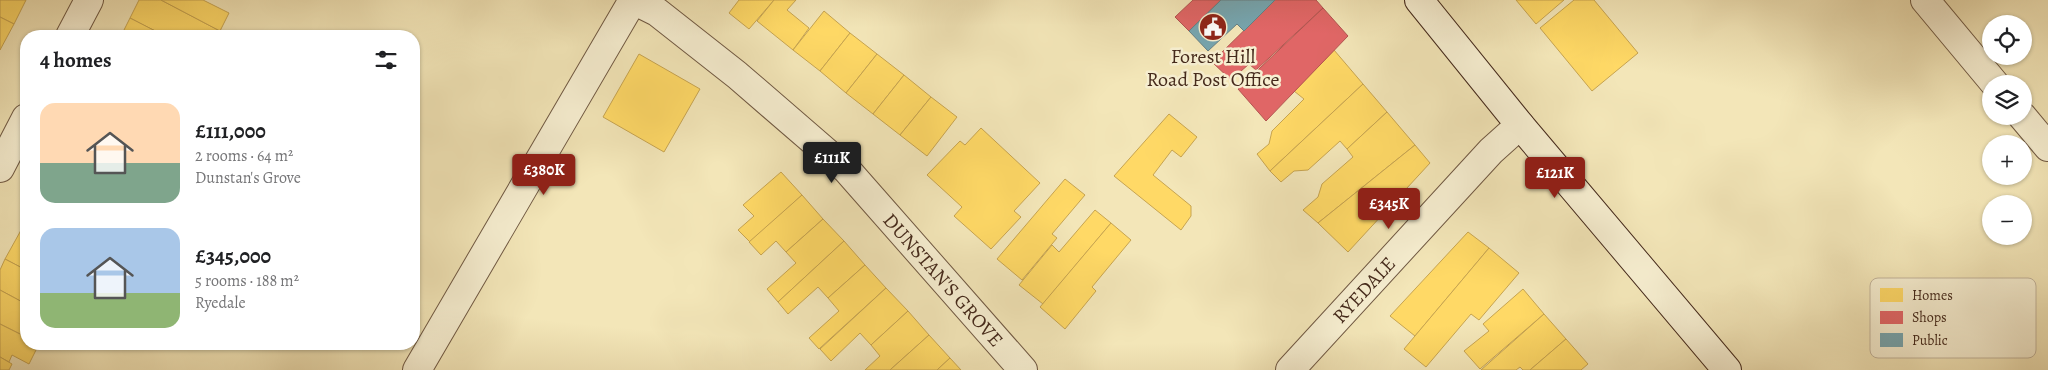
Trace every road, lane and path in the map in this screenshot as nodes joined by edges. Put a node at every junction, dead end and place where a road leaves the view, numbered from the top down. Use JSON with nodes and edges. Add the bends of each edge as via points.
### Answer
{"nodes":[{"id":1,"x":89,"y":0,"type":"edge"},
{"id":2,"x":633,"y":0,"type":"edge"},
{"id":3,"x":1419,"y":0,"type":"edge"},
{"id":4,"x":1925,"y":0,"type":"edge"},
{"id":5,"x":73,"y":30,"type":"edge"},
{"id":6,"x":1988,"y":75,"type":"edge"},
{"id":7,"x":1520,"y":125,"type":"junction"},
{"id":8,"x":2030,"y":125,"type":"edge"},
{"id":9,"x":20,"y":130,"type":"edge"},
{"id":10,"x":2048,"y":147,"type":"edge"},
{"id":11,"x":0,"y":168,"type":"edge"},
{"id":12,"x":418,"y":370,"type":"edge"},
{"id":13,"x":1023,"y":370,"type":"edge"},
{"id":14,"x":1290,"y":370,"type":"edge"},
{"id":15,"x":1727,"y":370,"type":"edge"}],
"edges":[{"from":1,"to":5,"type":"street"},
{"from":2,"to":12,"type":"street"},
{"from":2,"to":13,"type":"street","name":"DUNSTAN'S GROVE","via":[[657,12],[730,69],[847,170]]},
{"from":3,"to":7,"type":"street"},
{"from":4,"to":6,"type":"street"},
{"from":7,"to":14,"type":"street","name":"RYEDALE","via":[[1491,151]]},
{"from":7,"to":15,"type":"street"},
{"from":8,"to":10,"type":"street"},
{"from":9,"to":11,"type":"street"}]}
